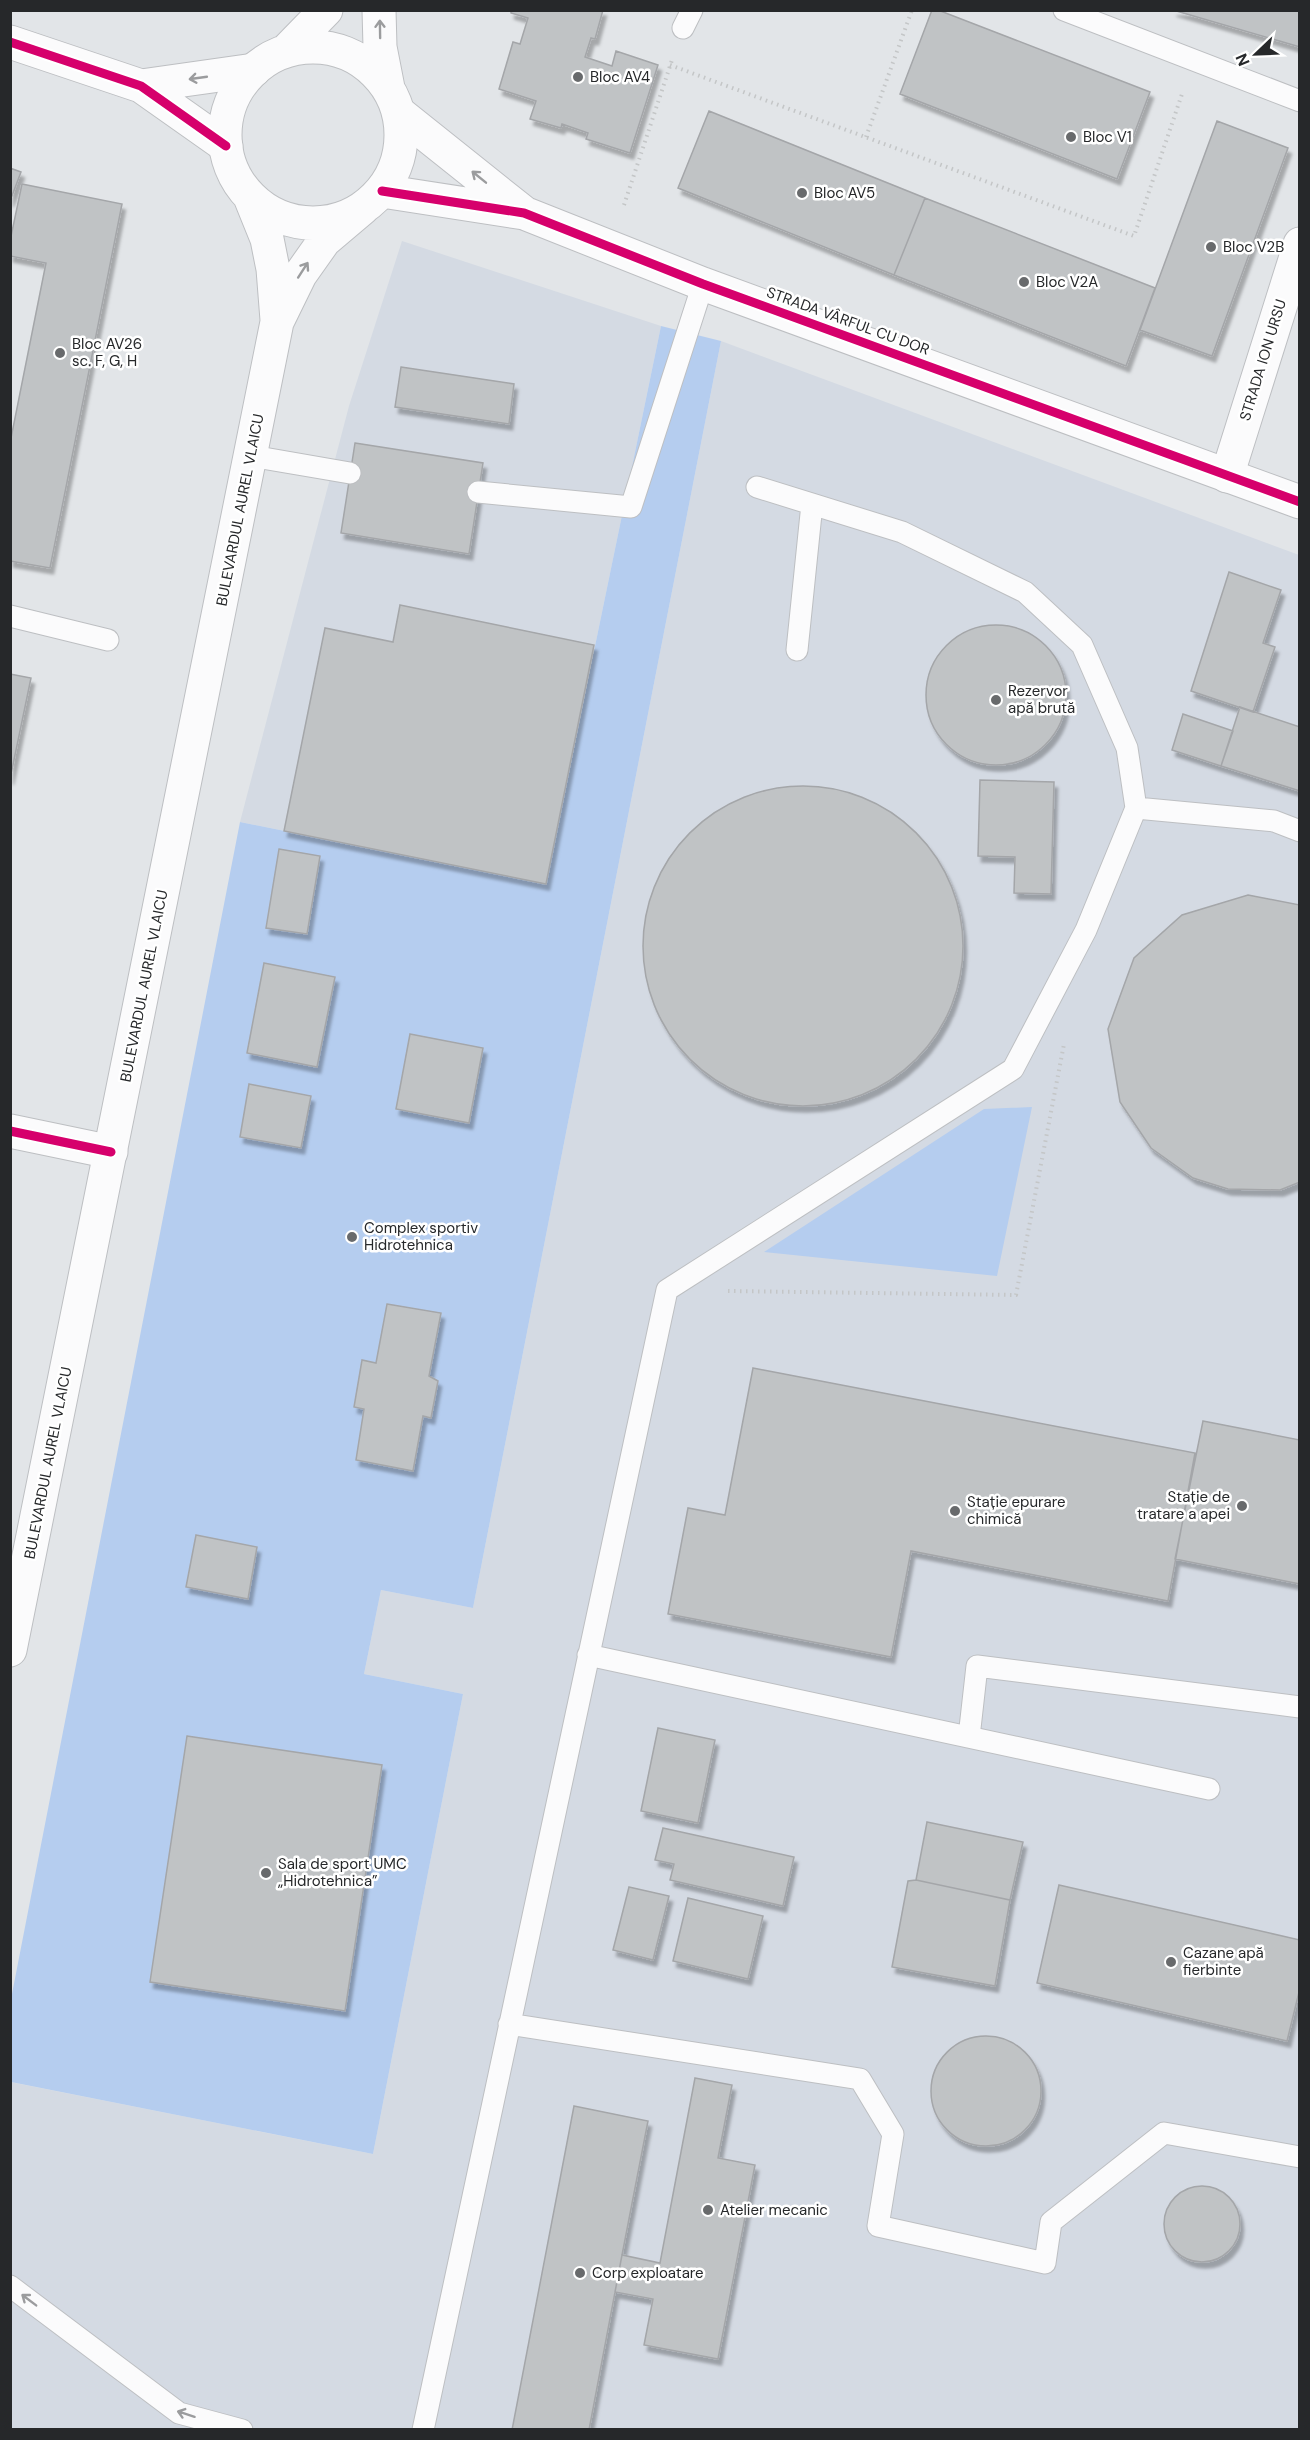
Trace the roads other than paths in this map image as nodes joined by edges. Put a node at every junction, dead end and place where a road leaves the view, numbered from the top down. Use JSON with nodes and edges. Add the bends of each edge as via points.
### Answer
{"nodes":[{"id":1,"x":326,"y":10,"type":"edge"},
{"id":2,"x":379,"y":10,"type":"edge"},
{"id":3,"x":1064,"y":10,"type":"edge"},
{"id":4,"x":10,"y":42,"type":"edge"},
{"id":5,"x":286,"y":51,"type":"junction"},
{"id":6,"x":254,"y":70,"type":"junction"},
{"id":7,"x":141,"y":86,"type":"junction"},
{"id":8,"x":393,"y":101,"type":"junction"},
{"id":9,"x":1299,"y":101,"type":"edge"},
{"id":10,"x":226,"y":146,"type":"junction"},
{"id":11,"x":250,"y":197,"type":"junction"},
{"id":12,"x":372,"y":200,"type":"junction"},
{"id":13,"x":524,"y":213,"type":"junction"},
{"id":14,"x":1299,"y":244,"type":"edge"},
{"id":15,"x":703,"y":284,"type":"junction"},
{"id":16,"x":277,"y":322,"type":"junction"},
{"id":17,"x":251,"y":456,"type":"junction"},
{"id":18,"x":350,"y":473,"type":"dead end"},
{"id":19,"x":1227,"y":476,"type":"junction"},
{"id":20,"x":757,"y":487,"type":"dead end"},
{"id":21,"x":478,"y":492,"type":"dead end"},
{"id":22,"x":1299,"y":502,"type":"edge"},
{"id":23,"x":812,"y":504,"type":"junction"},
{"id":24,"x":10,"y":615,"type":"edge"},
{"id":25,"x":108,"y":639,"type":"dead end"},
{"id":26,"x":797,"y":650,"type":"dead end"},
{"id":27,"x":1136,"y":808,"type":"junction"},
{"id":28,"x":1299,"y":831,"type":"edge"},
{"id":29,"x":10,"y":1131,"type":"edge"},
{"id":30,"x":111,"y":1152,"type":"junction"},
{"id":31,"x":10,"y":1650,"type":"edge"},
{"id":32,"x":588,"y":1655,"type":"junction"},
{"id":33,"x":1299,"y":1707,"type":"edge"},
{"id":34,"x":969,"y":1737,"type":"junction"},
{"id":35,"x":1209,"y":1789,"type":"dead end"},
{"id":36,"x":509,"y":2024,"type":"junction"},
{"id":37,"x":1299,"y":2157,"type":"edge"},
{"id":38,"x":10,"y":2286,"type":"edge"},
{"id":39,"x":242,"y":2430,"type":"edge"},
{"id":40,"x":423,"y":2430,"type":"edge"}],
"edges":[{"from":1,"to":5,"type":"main road"},
{"from":8,"to":2,"type":"main road","one_way":true,"via":[[380,47]]},
{"from":3,"to":9,"type":"lane"},
{"from":4,"to":7,"type":"main road"},
{"from":5,"to":6,"type":"main road"},
{"from":5,"to":8,"type":"main road","via":[[314,47],[344,52],[369,66]]},
{"from":6,"to":7,"type":"main road","one_way":true},
{"from":6,"to":10,"type":"main road","via":[[233,100],[227,118]]},
{"from":7,"to":10,"type":"main road"},
{"from":8,"to":12,"type":"main road","via":[[401,141],[395,167]]},
{"from":13,"to":8,"type":"main road","name":"STRADA VÂRFUL CU DOR","one_way":true},
{"from":10,"to":11,"type":"main road","via":[[234,173]]},
{"from":11,"to":12,"type":"main road","via":[[275,215],[304,223],[335,221]]},
{"from":11,"to":16,"type":"main road","name":"BULEVARDUL AUREL VLAICU","via":[[267,239]]},
{"from":12,"to":13,"type":"main road","name":"STRADA VÂRFUL CU DOR"},
{"from":16,"to":12,"type":"main road","name":"BULEVARDUL AUREL VLAICU","one_way":true,"via":[[300,275],[324,241]]},
{"from":13,"to":15,"type":"main road","name":"STRADA VÂRFUL CU DOR"},
{"from":14,"to":19,"type":"main road","name":"STRADA ION URSU"},
{"from":15,"to":19,"type":"main road","name":"STRADA VÂRFUL CU DOR"},
{"from":15,"to":21,"type":"lane","via":[[630,507]]},
{"from":16,"to":17,"type":"main road","name":"BULEVARDUL AUREL VLAICU"},
{"from":17,"to":18,"type":"lane"},
{"from":17,"to":30,"type":"main road","name":"BULEVARDUL AUREL VLAICU"},
{"from":19,"to":22,"type":"main road","name":"STRADA VÂRFUL CU DOR"},
{"from":20,"to":23,"type":"lane"},
{"from":23,"to":26,"type":"lane"},
{"from":23,"to":27,"type":"lane","via":[[902,532],[1025,592],[1082,645],[1127,748]]},
{"from":24,"to":25,"type":"lane"},
{"from":27,"to":28,"type":"lane","via":[[1274,821]]},
{"from":27,"to":32,"type":"lane","via":[[1086,930],[1013,1069],[667,1290]]},
{"from":29,"to":30,"type":"main road"},
{"from":30,"to":31,"type":"main road","name":"BULEVARDUL AUREL VLAICU"},
{"from":32,"to":34,"type":"lane"},
{"from":32,"to":36,"type":"lane"},
{"from":33,"to":34,"type":"lane","via":[[977,1666]]},
{"from":34,"to":35,"type":"lane"},
{"from":36,"to":37,"type":"lane","via":[[860,2079],[893,2134],[878,2226],[1045,2263],[1051,2222],[1164,2133]]},
{"from":36,"to":40,"type":"lane"},
{"from":39,"to":38,"type":"lane","one_way":true,"via":[[179,2413]]}]}
